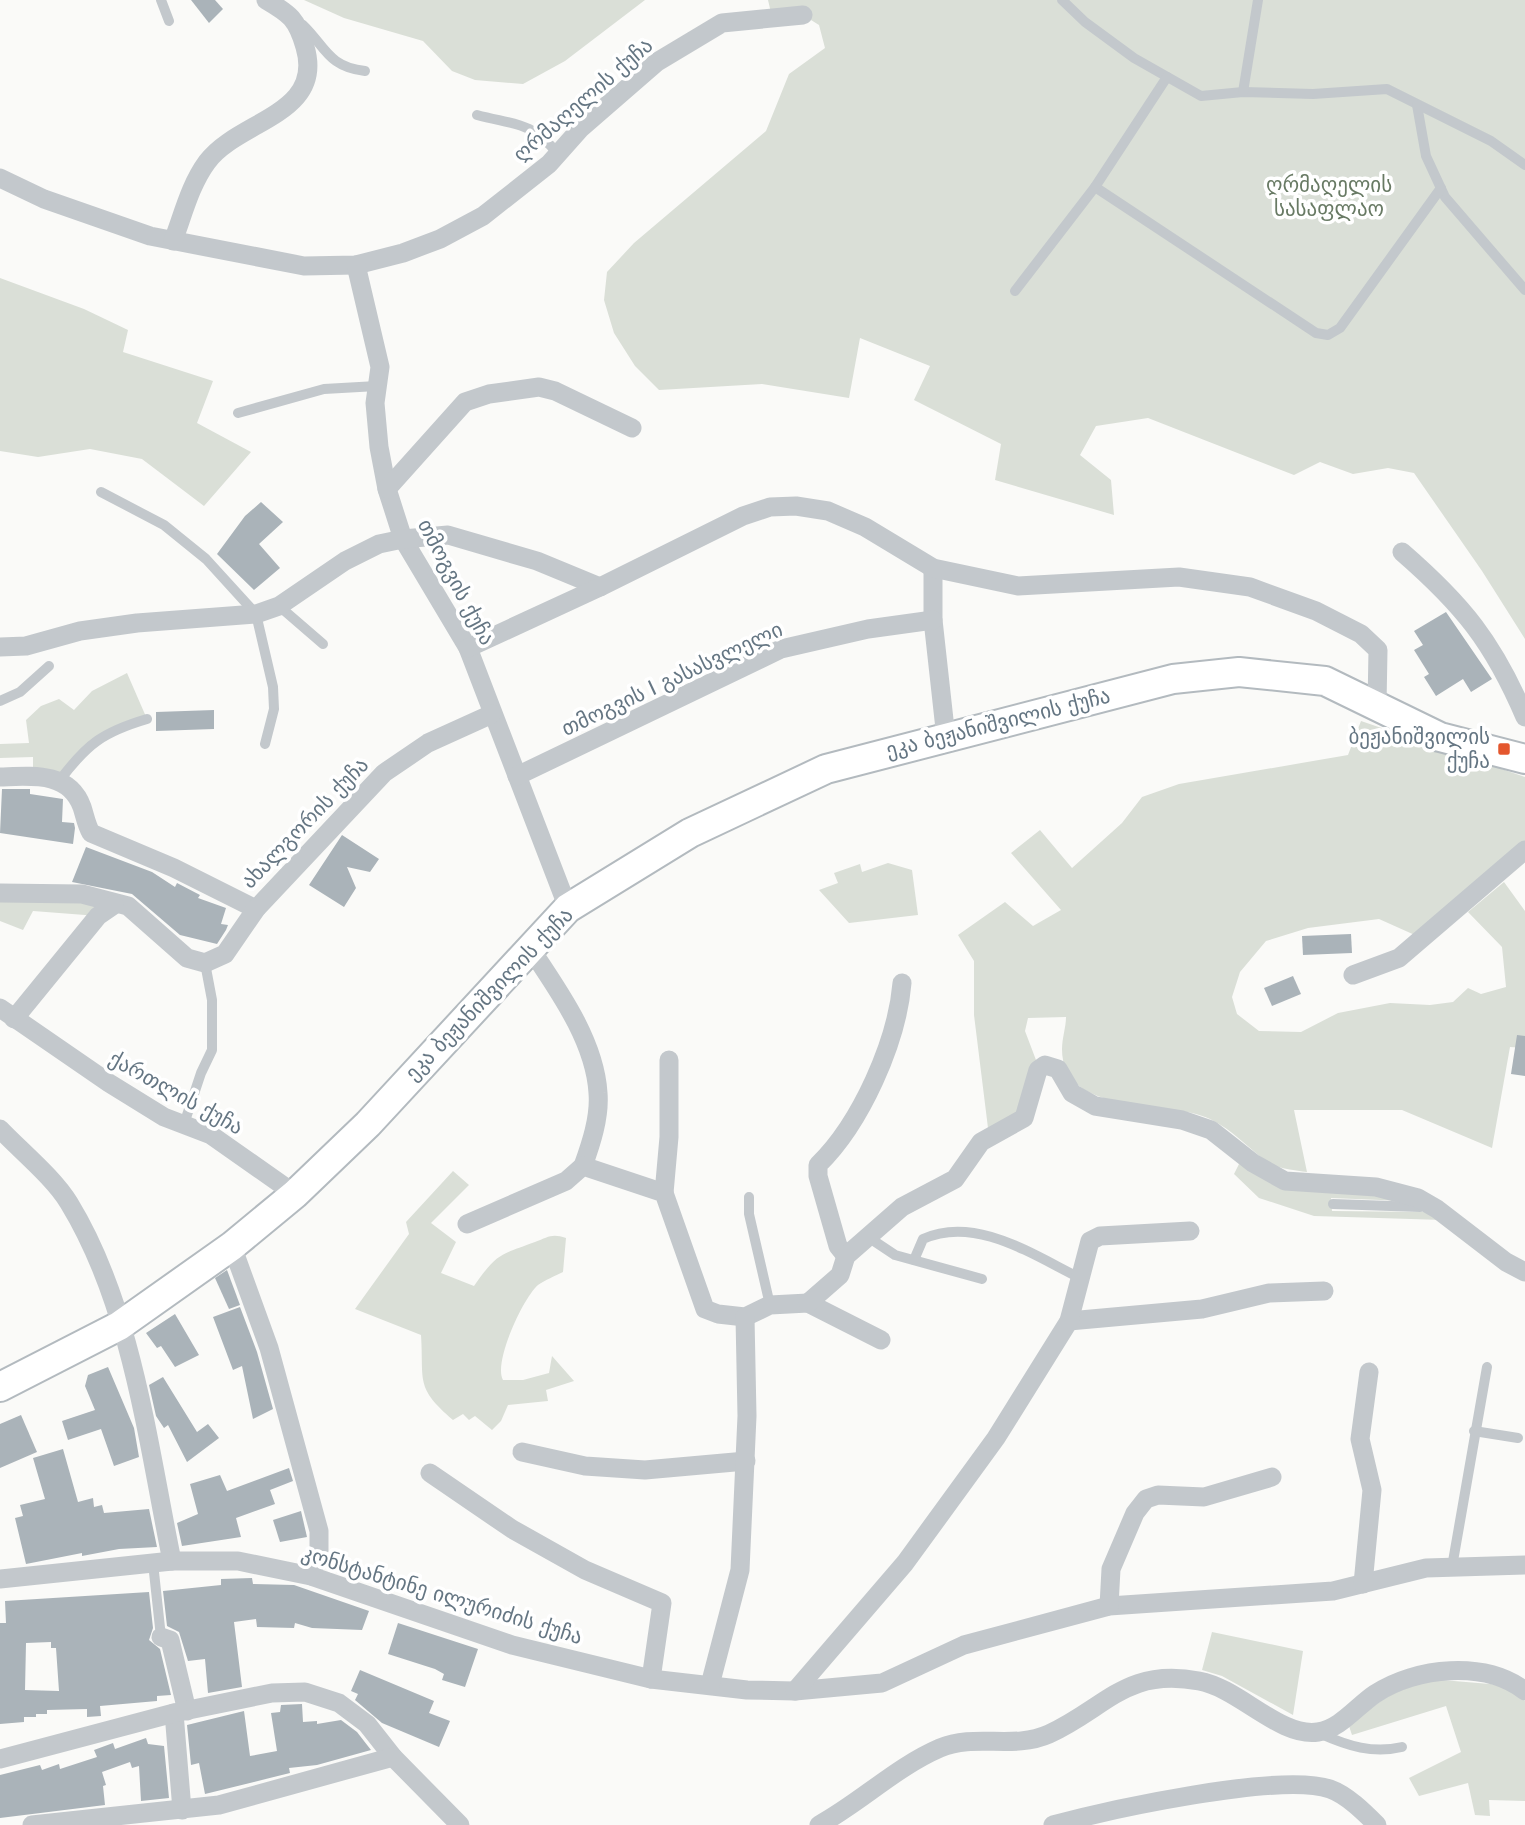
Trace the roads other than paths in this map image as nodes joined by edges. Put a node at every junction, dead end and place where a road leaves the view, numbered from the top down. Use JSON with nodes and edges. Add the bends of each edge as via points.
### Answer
{"nodes":[{"id":1,"x":161,"y":0,"type":"edge"},
{"id":2,"x":266,"y":0,"type":"edge"},
{"id":3,"x":1062,"y":0,"type":"edge"},
{"id":4,"x":1258,"y":0,"type":"edge"},
{"id":5,"x":292,"y":15,"type":"junction"},
{"id":6,"x":803,"y":15,"type":"dead end"},
{"id":7,"x":169,"y":20,"type":"dead end"},
{"id":8,"x":365,"y":71,"type":"dead end"},
{"id":9,"x":1167,"y":77,"type":"junction"},
{"id":10,"x":1243,"y":92,"type":"junction"},
{"id":11,"x":1417,"y":105,"type":"junction"},
{"id":12,"x":477,"y":115,"type":"dead end"},
{"id":13,"x":557,"y":153,"type":"junction"},
{"id":14,"x":1525,"y":165,"type":"edge"},
{"id":15,"x":0,"y":178,"type":"edge"},
{"id":16,"x":1095,"y":187,"type":"junction"},
{"id":17,"x":1441,"y":188,"type":"junction"},
{"id":18,"x":173,"y":241,"type":"junction"},
{"id":19,"x":356,"y":265,"type":"junction"},
{"id":20,"x":1525,"y":290,"type":"edge"},
{"id":21,"x":1015,"y":291,"type":"dead end"},
{"id":22,"x":377,"y":386,"type":"junction"},
{"id":23,"x":238,"y":413,"type":"dead end"},
{"id":24,"x":632,"y":428,"type":"dead end"},
{"id":25,"x":387,"y":489,"type":"junction"},
{"id":26,"x":100,"y":492,"type":"dead end"},
{"id":27,"x":403,"y":539,"type":"junction"},
{"id":28,"x":1402,"y":552,"type":"dead end"},
{"id":29,"x":933,"y":568,"type":"junction"},
{"id":30,"x":600,"y":587,"type":"junction"},
{"id":31,"x":279,"y":606,"type":"junction"},
{"id":32,"x":256,"y":614,"type":"junction"},
{"id":33,"x":933,"y":621,"type":"junction"},
{"id":34,"x":323,"y":644,"type":"dead end"},
{"id":35,"x":0,"y":647,"type":"edge"},
{"id":36,"x":468,"y":648,"type":"junction"},
{"id":37,"x":49,"y":666,"type":"dead end"},
{"id":38,"x":0,"y":701,"type":"edge"},
{"id":39,"x":1377,"y":705,"type":"junction"},
{"id":40,"x":492,"y":714,"type":"junction"},
{"id":41,"x":1525,"y":717,"type":"edge"},
{"id":42,"x":147,"y":719,"type":"dead end"},
{"id":43,"x":946,"y":738,"type":"junction"},
{"id":44,"x":265,"y":744,"type":"dead end"},
{"id":45,"x":1525,"y":759,"type":"edge"},
{"id":46,"x":517,"y":776,"type":"junction"},
{"id":47,"x":0,"y":777,"type":"edge"},
{"id":48,"x":60,"y":780,"type":"junction"},
{"id":49,"x":1525,"y":850,"type":"edge"},
{"id":50,"x":0,"y":893,"type":"edge"},
{"id":51,"x":114,"y":905,"type":"junction"},
{"id":52,"x":568,"y":908,"type":"junction"},
{"id":53,"x":256,"y":909,"type":"junction"},
{"id":54,"x":530,"y":948,"type":"junction"},
{"id":55,"x":205,"y":963,"type":"junction"},
{"id":56,"x":1353,"y":975,"type":"dead end"},
{"id":57,"x":902,"y":983,"type":"dead end"},
{"id":58,"x":7,"y":1013,"type":"edge"},
{"id":59,"x":669,"y":1060,"type":"dead end"},
{"id":60,"x":184,"y":1124,"type":"junction"},
{"id":61,"x":0,"y":1129,"type":"edge"},
{"id":62,"x":583,"y":1166,"type":"junction"},
{"id":63,"x":664,"y":1193,"type":"junction"},
{"id":64,"x":295,"y":1194,"type":"junction"},
{"id":65,"x":748,"y":1197,"type":"dead end"},
{"id":66,"x":1333,"y":1204,"type":"dead end"},
{"id":67,"x":1444,"y":1214,"type":"junction"},
{"id":68,"x":467,"y":1224,"type":"dead end"},
{"id":69,"x":1191,"y":1231,"type":"dead end"},
{"id":70,"x":869,"y":1237,"type":"junction"},
{"id":71,"x":232,"y":1246,"type":"junction"},
{"id":72,"x":846,"y":1256,"type":"junction"},
{"id":73,"x":914,"y":1260,"type":"junction"},
{"id":74,"x":1525,"y":1272,"type":"edge"},
{"id":75,"x":1080,"y":1278,"type":"junction"},
{"id":76,"x":982,"y":1279,"type":"dead end"},
{"id":77,"x":1324,"y":1291,"type":"dead end"},
{"id":78,"x":808,"y":1303,"type":"junction"},
{"id":79,"x":769,"y":1305,"type":"junction"},
{"id":80,"x":745,"y":1317,"type":"junction"},
{"id":81,"x":1069,"y":1321,"type":"junction"},
{"id":82,"x":119,"y":1326,"type":"junction"},
{"id":83,"x":881,"y":1340,"type":"dead end"},
{"id":84,"x":1487,"y":1367,"type":"dead end"},
{"id":85,"x":1369,"y":1373,"type":"dead end"},
{"id":86,"x":1,"y":1385,"type":"edge"},
{"id":87,"x":1474,"y":1432,"type":"junction"},
{"id":88,"x":1518,"y":1438,"type":"dead end"},
{"id":89,"x":522,"y":1452,"type":"dead end"},
{"id":90,"x":746,"y":1461,"type":"junction"},
{"id":91,"x":430,"y":1472,"type":"dead end"},
{"id":92,"x":1272,"y":1476,"type":"dead end"},
{"id":93,"x":162,"y":1562,"type":"junction"},
{"id":94,"x":1525,"y":1565,"type":"edge"},
{"id":95,"x":1452,"y":1567,"type":"junction"},
{"id":96,"x":311,"y":1576,"type":"junction"},
{"id":97,"x":0,"y":1579,"type":"edge"},
{"id":98,"x":1363,"y":1584,"type":"junction"},
{"id":99,"x":1110,"y":1606,"type":"junction"},
{"id":100,"x":161,"y":1637,"type":"joint"},
{"id":101,"x":651,"y":1679,"type":"junction"},
{"id":102,"x":710,"y":1685,"type":"junction"},
{"id":103,"x":795,"y":1690,"type":"junction"},
{"id":104,"x":1525,"y":1691,"type":"edge"},
{"id":105,"x":180,"y":1712,"type":"junction"},
{"id":106,"x":1317,"y":1733,"type":"junction"},
{"id":107,"x":1402,"y":1748,"type":"dead end"},
{"id":108,"x":393,"y":1757,"type":"junction"},
{"id":109,"x":0,"y":1759,"type":"edge"},
{"id":110,"x":181,"y":1811,"type":"junction"},
{"id":111,"x":32,"y":1825,"type":"edge"},
{"id":112,"x":460,"y":1825,"type":"edge"},
{"id":113,"x":820,"y":1825,"type":"edge"},
{"id":114,"x":1053,"y":1825,"type":"edge"},
{"id":115,"x":1377,"y":1825,"type":"edge"}],
"edges":[{"from":1,"to":7,"type":"lane"},
{"from":2,"to":5,"type":"street"},
{"from":3,"to":9,"type":"lane","via":[[1134,58]]},
{"from":4,"to":10,"type":"lane"},
{"from":5,"to":8,"type":"lane","via":[[329,57]]},
{"from":5,"to":18,"type":"street","via":[[310,62],[310,76],[286,107],[226,143],[208,161]]},
{"from":6,"to":13,"type":"street","name":"ღრმაღელის ქუჩა","via":[[722,23],[657,62]]},
{"from":9,"to":10,"type":"lane","via":[[1201,96]]},
{"from":9,"to":16,"type":"lane"},
{"from":10,"to":11,"type":"lane","via":[[1387,89]]},
{"from":11,"to":14,"type":"lane","via":[[1491,141]]},
{"from":11,"to":17,"type":"lane","via":[[1426,156]]},
{"from":12,"to":13,"type":"lane","via":[[523,125],[541,134]]},
{"from":13,"to":19,"type":"street","name":"ღრმაღელის ქუჩა","via":[[483,216],[427,244]]},
{"from":15,"to":18,"type":"street","name":"ღრმაღელის ქუჩა","via":[[44,199]]},
{"from":16,"to":17,"type":"lane","via":[[1316,333],[1328,335],[1340,328]]},
{"from":16,"to":21,"type":"lane"},
{"from":17,"to":20,"type":"lane"},
{"from":18,"to":19,"type":"street","name":"ღრმაღელის ქუჩა","via":[[304,266]]},
{"from":19,"to":22,"type":"street","name":"თმოგვის ქუჩა","via":[[380,367]]},
{"from":22,"to":23,"type":"lane","via":[[324,389]]},
{"from":22,"to":25,"type":"street","name":"თმოგვის ქუჩა","via":[[379,447]]},
{"from":24,"to":25,"type":"street","via":[[555,391],[538,387],[489,394],[465,402]]},
{"from":25,"to":27,"type":"street","name":"თმოგვის ქუჩა"},
{"from":26,"to":32,"type":"lane","via":[[163,525],[206,559]]},
{"from":27,"to":30,"type":"street","via":[[448,535],[537,561]]},
{"from":27,"to":31,"type":"street","via":[[379,544],[345,561]]},
{"from":27,"to":36,"type":"street","name":"თმოგვის ქუჩა"},
{"from":28,"to":41,"type":"street","via":[[1443,587],[1481,631]]},
{"from":29,"to":30,"type":"street","via":[[865,527],[828,511],[783,507],[743,516]]},
{"from":29,"to":33,"type":"street"},
{"from":29,"to":39,"type":"street","via":[[1018,586],[1179,577],[1250,587],[1316,611],[1361,634],[1378,650]]},
{"from":30,"to":36,"type":"street"},
{"from":31,"to":32,"type":"street"},
{"from":31,"to":34,"type":"lane"},
{"from":32,"to":35,"type":"street","via":[[137,622],[26,646]]},
{"from":32,"to":44,"type":"lane","via":[[273,687],[274,709]]},
{"from":33,"to":43,"type":"street"},
{"from":33,"to":46,"type":"street","name":"თმოგვის I გასასვლელი","via":[[868,629],[781,649]]},
{"from":36,"to":40,"type":"street","name":"თმოგვის ქუჩა"},
{"from":37,"to":38,"type":"lane","via":[[20,692]]},
{"from":39,"to":43,"type":"street","name":"ეკა ბეჟანიშვილის ქუჩა","via":[[1325,681],[1239,672],[1173,679]]},
{"from":39,"to":45,"type":"street","name":"ეკა ბეჟანიშვილის ქუჩა","via":[[1440,737]]},
{"from":40,"to":46,"type":"street","name":"თმოგვის ქუჩა"},
{"from":40,"to":53,"type":"street","name":"ახალგორის ქუჩა","via":[[428,743],[384,773]]},
{"from":42,"to":48,"type":"lane","via":[[111,730],[82,750]]},
{"from":43,"to":52,"type":"street","name":"ეკა ბეჟანიშვილის ქუჩა","via":[[826,769],[690,833]]},
{"from":46,"to":52,"type":"street","name":"თმოგვის ქუჩა"},
{"from":47,"to":48,"type":"street"},
{"from":48,"to":53,"type":"street","name":"ახალგორის ქუჩა","via":[[72,788],[91,833]]},
{"from":49,"to":56,"type":"street","via":[[1399,958]]},
{"from":50,"to":51,"type":"street","via":[[82,894]]},
{"from":51,"to":55,"type":"street","via":[[128,906],[187,958]]},
{"from":51,"to":58,"type":"street","via":[[98,916]]},
{"from":52,"to":54,"type":"street","name":"ეკა ბეჟანიშვილის ქუჩა"},
{"from":53,"to":55,"type":"street","via":[[225,954]]},
{"from":54,"to":62,"type":"street","via":[[593,1062],[599,1094]]},
{"from":54,"to":64,"type":"street","name":"ეკა ბეჟანიშვილის ქუჩა","via":[[368,1124]]},
{"from":55,"to":60,"type":"lane","via":[[212,1000],[212,1050]]},
{"from":57,"to":72,"type":"street","via":[[899,1014],[884,1059],[862,1102],[818,1165],[838,1246]]},
{"from":58,"to":60,"type":"street","name":"ქართლის ქუჩა","via":[[108,1083]]},
{"from":59,"to":63,"type":"street"},
{"from":60,"to":64,"type":"street","name":"ქართლის ქუჩა","via":[[211,1135]]},
{"from":61,"to":82,"type":"street","via":[[68,1201],[99,1262]]},
{"from":62,"to":63,"type":"street"},
{"from":62,"to":68,"type":"street","via":[[566,1181]]},
{"from":63,"to":80,"type":"street","via":[[705,1309]]},
{"from":64,"to":71,"type":"street","name":"ეკა ბეჟანიშვილის ქუჩა"},
{"from":65,"to":79,"type":"lane"},
{"from":66,"to":67,"type":"lane","via":[[1412,1206]]},
{"from":67,"to":70,"type":"street","via":[[1418,1198],[1376,1186],[1285,1181],[1211,1130],[1182,1120],[1095,1106],[1072,1093],[1058,1069],[1045,1065],[1038,1070],[1024,1118],[981,1142],[955,1179],[902,1207]]},
{"from":67,"to":74,"type":"street"},
{"from":69,"to":75,"type":"street","via":[[1100,1236],[1090,1241]]},
{"from":70,"to":72,"type":"street"},
{"from":70,"to":73,"type":"lane","via":[[883,1249]]},
{"from":71,"to":82,"type":"street","name":"ეკა ბეჟანიშვილის ქუჩა"},
{"from":71,"to":96,"type":"street","via":[[269,1349],[319,1531]]},
{"from":72,"to":78,"type":"street","via":[[840,1275]]},
{"from":73,"to":75,"type":"lane","via":[[923,1240],[938,1232],[967,1231],[1001,1240]]},
{"from":73,"to":76,"type":"lane"},
{"from":75,"to":81,"type":"street"},
{"from":77,"to":81,"type":"street","via":[[1269,1293],[1202,1309]]},
{"from":78,"to":79,"type":"street"},
{"from":78,"to":83,"type":"street"},
{"from":79,"to":80,"type":"street"},
{"from":80,"to":90,"type":"street"},
{"from":81,"to":103,"type":"street","via":[[996,1437],[912,1553]]},
{"from":82,"to":86,"type":"street","name":"ეკა ბეჟანიშვილის ქუჩა"},
{"from":82,"to":93,"type":"street","via":[[137,1387]]},
{"from":84,"to":87,"type":"lane"},
{"from":85,"to":98,"type":"street","via":[[1360,1439],[1372,1490]]},
{"from":87,"to":88,"type":"lane"},
{"from":87,"to":95,"type":"lane"},
{"from":89,"to":90,"type":"street","via":[[585,1466],[645,1471]]},
{"from":90,"to":102,"type":"street","via":[[740,1570]]},
{"from":91,"to":101,"type":"street","via":[[512,1529],[585,1570],[662,1604]]},
{"from":92,"to":99,"type":"street","via":[[1204,1497],[1158,1495],[1146,1499],[1135,1513],[1111,1569]]},
{"from":93,"to":96,"type":"street","name":"კონსტანტინე ილურიძის ქუჩა","via":[[239,1561]]},
{"from":93,"to":97,"type":"street","name":"კონსტანტინე ილურიძის ქუჩა"},
{"from":93,"to":100,"type":"lane"},
{"from":94,"to":95,"type":"street","name":"კონსტანტინე ილურიძის ქუჩა"},
{"from":95,"to":98,"type":"street","name":"კონსტანტინე ილურიძის ქუჩა","via":[[1426,1568]]},
{"from":96,"to":101,"type":"street","name":"კონსტანტინე ილურიძის ქუჩა","via":[[512,1644]]},
{"from":98,"to":99,"type":"street","name":"კონსტანტინე ილურიძის ქუჩა","via":[[1333,1591]]},
{"from":99,"to":103,"type":"street","name":"კონსტანტინე ილურიძის ქუჩა","via":[[964,1645],[882,1683]]},
{"from":100,"to":105,"type":"street","via":[[170,1640]]},
{"from":101,"to":102,"type":"street","name":"კონსტანტინე ილურიძის ქუჩა"},
{"from":102,"to":103,"type":"street","name":"კონსტანტინე ილურიძის ქუჩა"},
{"from":104,"to":106,"type":"street","via":[[1485,1673],[1454,1670],[1408,1679],[1377,1693],[1334,1727]]},
{"from":105,"to":108,"type":"street","via":[[272,1693],[305,1692],[339,1703],[367,1724]]},
{"from":105,"to":109,"type":"street"},
{"from":105,"to":110,"type":"street"},
{"from":106,"to":107,"type":"lane","via":[[1347,1746]]},
{"from":106,"to":113,"type":"street","via":[[1289,1728],[1229,1690],[1199,1681],[1141,1681],[1049,1734],[1012,1744],[977,1740],[941,1748]]},
{"from":108,"to":110,"type":"street","via":[[244,1800]]},
{"from":108,"to":112,"type":"street"},
{"from":110,"to":111,"type":"street"},
{"from":114,"to":115,"type":"street","via":[[1166,1800],[1301,1784],[1331,1790]]}]}
